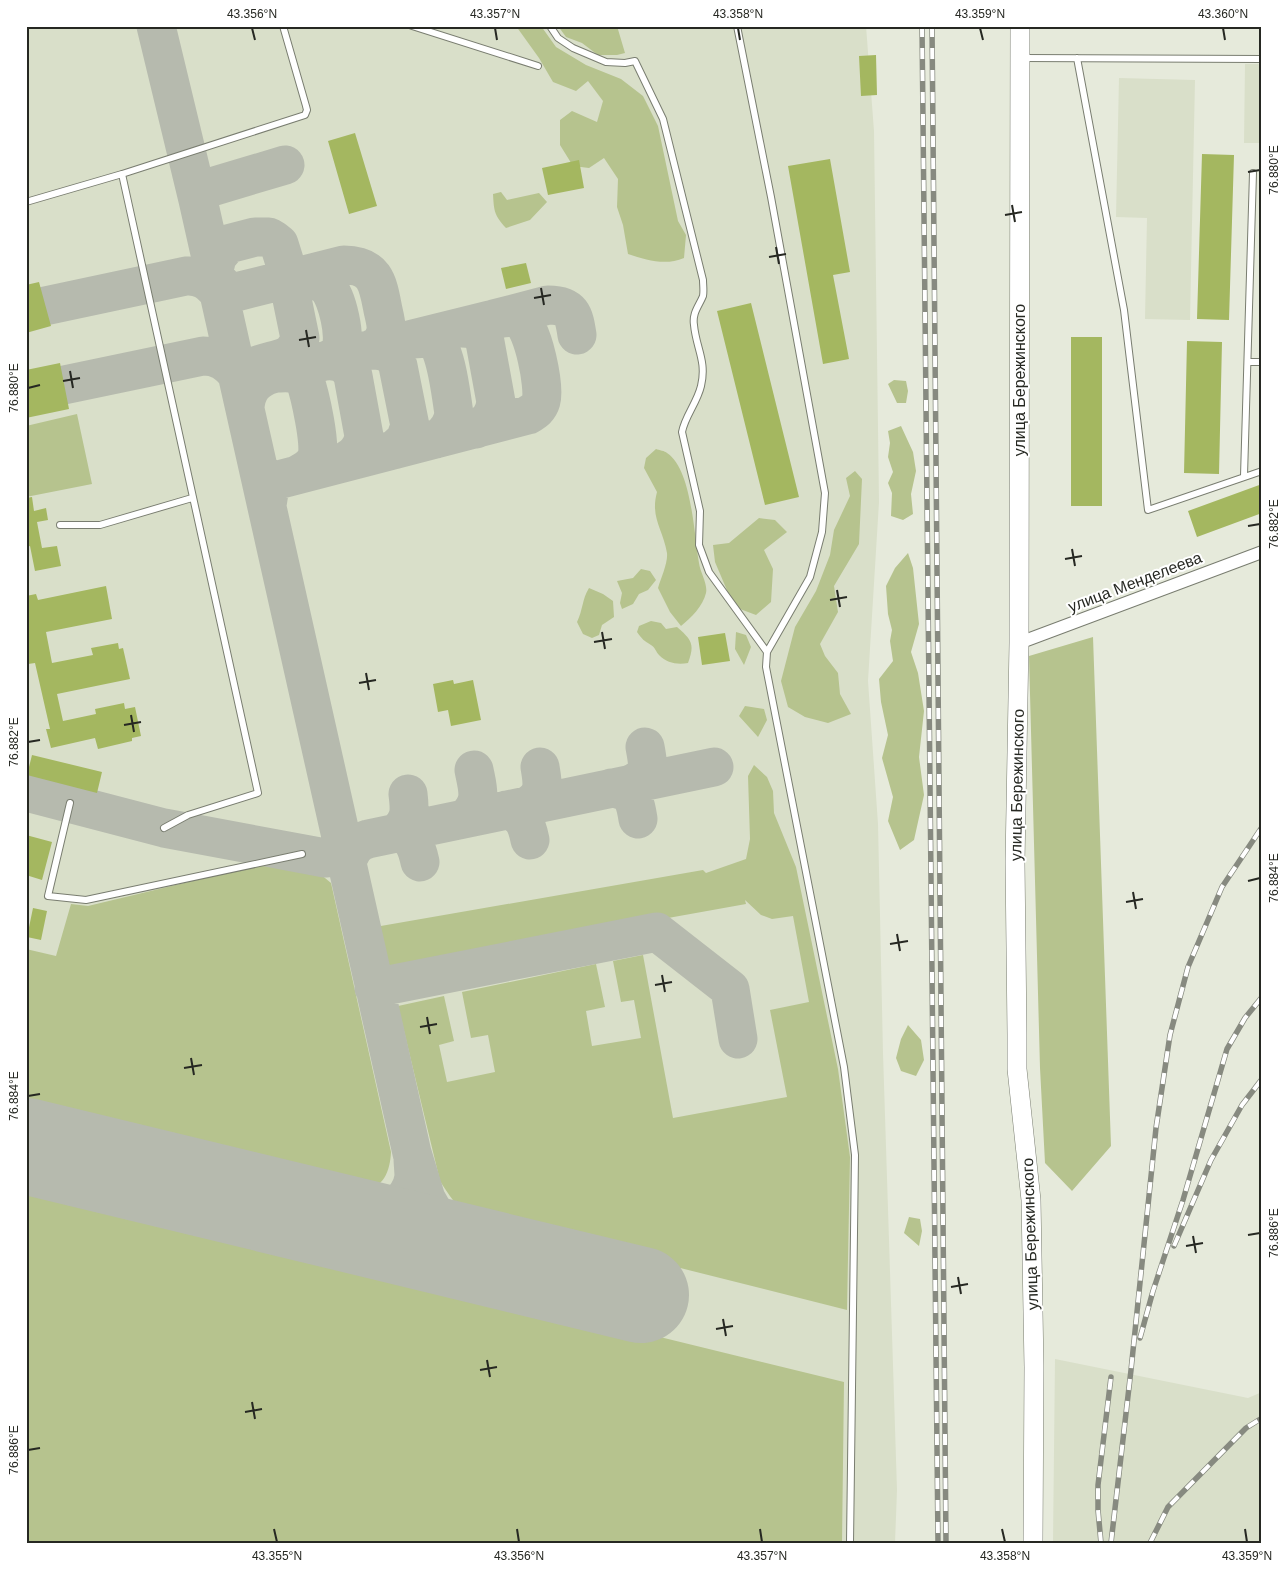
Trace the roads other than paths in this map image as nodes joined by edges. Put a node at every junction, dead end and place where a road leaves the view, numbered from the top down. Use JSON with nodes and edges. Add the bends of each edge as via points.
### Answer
{"nodes":[{"id":1,"x":283,"y":26,"type":"edge"},
{"id":2,"x":412,"y":26,"type":"edge"},
{"id":3,"x":550,"y":26,"type":"edge"},
{"id":4,"x":737,"y":26,"type":"edge"},
{"id":5,"x":1020,"y":26,"type":"edge"},
{"id":6,"x":1020,"y":58,"type":"junction"},
{"id":7,"x":1077,"y":58,"type":"junction"},
{"id":8,"x":1262,"y":59,"type":"edge"},
{"id":9,"x":538,"y":66,"type":"dead end"},
{"id":10,"x":1253,"y":173,"type":"dead end"},
{"id":11,"x":122,"y":174,"type":"junction"},
{"id":12,"x":26,"y":202,"type":"edge"},
{"id":13,"x":1248,"y":362,"type":"junction"},
{"id":14,"x":1262,"y":362,"type":"edge"},
{"id":15,"x":1262,"y":471,"type":"edge"},
{"id":16,"x":1244,"y":476,"type":"junction"},
{"id":17,"x":192,"y":498,"type":"junction"},
{"id":18,"x":60,"y":525,"type":"dead end"},
{"id":19,"x":1262,"y":552,"type":"edge"},
{"id":20,"x":1019,"y":643,"type":"junction"},
{"id":21,"x":767,"y":652,"type":"junction"},
{"id":22,"x":70,"y":803,"type":"dead end"},
{"id":23,"x":164,"y":828,"type":"dead end"},
{"id":24,"x":302,"y":854,"type":"dead end"},
{"id":25,"x":850,"y":1543,"type":"edge"},
{"id":26,"x":1033,"y":1543,"type":"edge"}],
"edges":[{"from":1,"to":11,"type":"lane","via":[[307,110],[305,115]]},
{"from":2,"to":9,"type":"lane"},
{"from":3,"to":21,"type":"lane","via":[[558,38],[573,48],[606,62],[635,61],[663,120],[703,280],[703,294],[693,324],[704,367],[703,376],[697,401],[682,432],[700,511],[699,545],[709,572]]},
{"from":4,"to":21,"type":"lane","via":[[825,493],[822,532],[810,577]]},
{"from":5,"to":6,"type":"main road","name":"улица Бережинского"},
{"from":6,"to":7,"type":"lane"},
{"from":6,"to":20,"type":"main road","name":"улица Бережинского"},
{"from":7,"to":8,"type":"lane"},
{"from":7,"to":16,"type":"lane","via":[[1124,310],[1148,510]]},
{"from":10,"to":13,"type":"lane"},
{"from":11,"to":12,"type":"lane"},
{"from":11,"to":17,"type":"lane"},
{"from":13,"to":14,"type":"lane"},
{"from":13,"to":16,"type":"lane"},
{"from":15,"to":16,"type":"lane"},
{"from":17,"to":18,"type":"lane","via":[[100,525]]},
{"from":17,"to":23,"type":"lane","via":[[258,793],[188,815]]},
{"from":19,"to":20,"type":"street","name":"улица Менделеева"},
{"from":20,"to":26,"type":"main road","name":"улица Бережинского","via":[[1016,1034],[1031,1200]]},
{"from":21,"to":25,"type":"lane","via":[[766,668],[844,1067],[855,1156]]},
{"from":22,"to":24,"type":"lane","via":[[48,896],[86,900]]}]}
